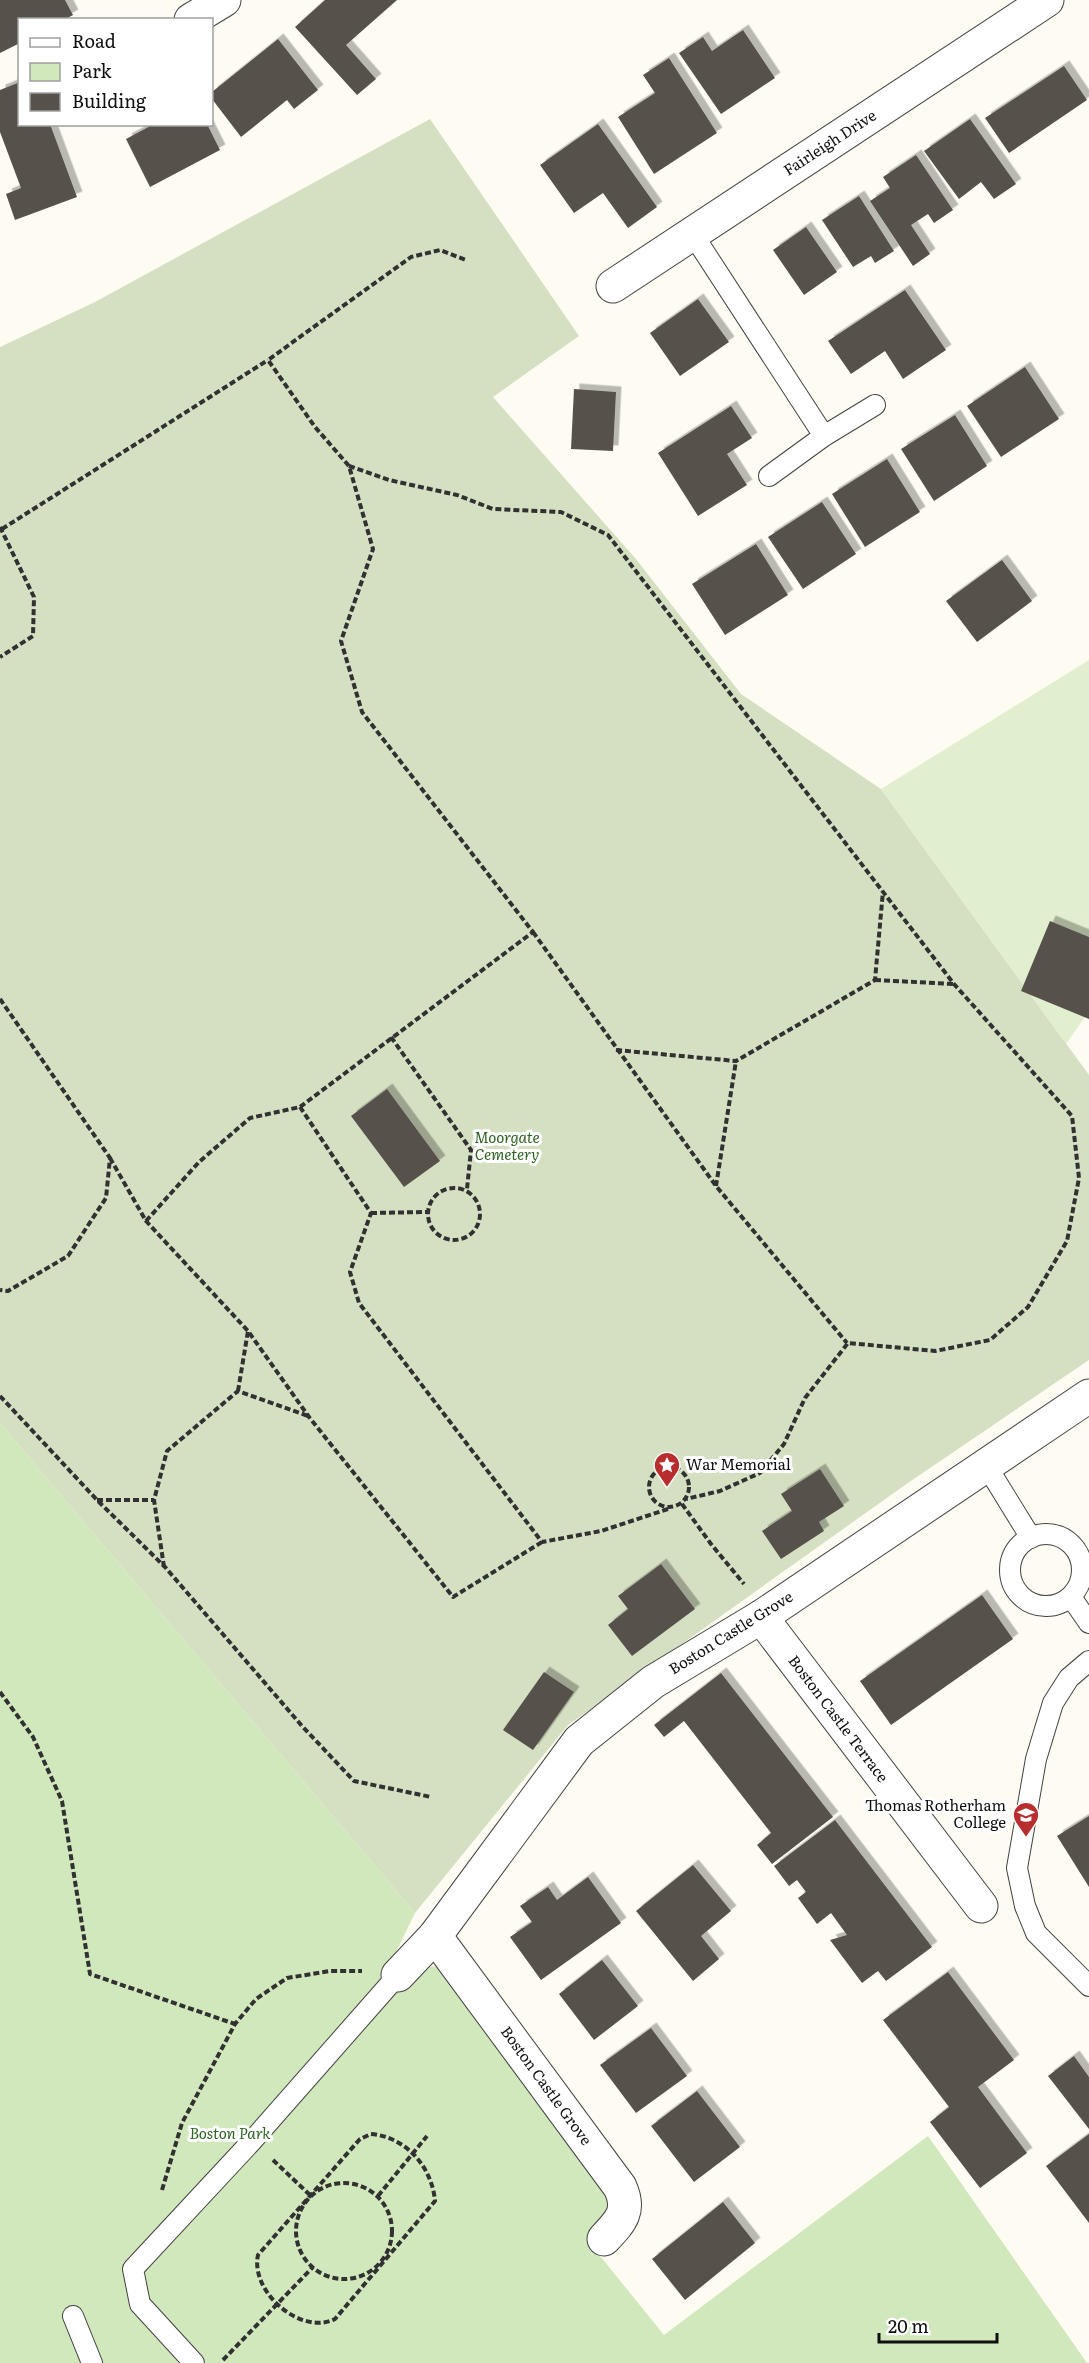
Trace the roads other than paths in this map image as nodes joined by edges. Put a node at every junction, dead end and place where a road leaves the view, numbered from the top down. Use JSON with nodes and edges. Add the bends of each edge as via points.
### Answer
{"nodes":[{"id":1,"x":224,"y":0,"type":"edge"},
{"id":2,"x":1047,"y":0,"type":"edge"},
{"id":3,"x":194,"y":18,"type":"edge"},
{"id":4,"x":692,"y":233,"type":"junction"},
{"id":5,"x":613,"y":286,"type":"dead end"},
{"id":6,"x":875,"y":405,"type":"dead end"},
{"id":7,"x":824,"y":436,"type":"junction"},
{"id":8,"x":769,"y":476,"type":"dead end"},
{"id":9,"x":1089,"y":1396,"type":"edge"},
{"id":10,"x":986,"y":1465,"type":"junction"},
{"id":11,"x":1031,"y":1538,"type":"junction"},
{"id":12,"x":1071,"y":1597,"type":"junction"},
{"id":13,"x":764,"y":1614,"type":"junction"},
{"id":14,"x":1089,"y":1623,"type":"edge"},
{"id":15,"x":1089,"y":1661,"type":"edge"},
{"id":16,"x":981,"y":1906,"type":"dead end"},
{"id":17,"x":435,"y":1936,"type":"junction"},
{"id":18,"x":398,"y":1975,"type":"joint"},
{"id":19,"x":1089,"y":1986,"type":"edge"},
{"id":20,"x":604,"y":2239,"type":"dead end"},
{"id":21,"x":73,"y":2316,"type":"dead end"},
{"id":22,"x":92,"y":2363,"type":"edge"},
{"id":23,"x":194,"y":2363,"type":"edge"}],
"edges":[{"from":1,"to":3,"type":"street"},
{"from":2,"to":4,"type":"street","name":"Fairleigh Drive"},
{"from":4,"to":5,"type":"street","name":"Fairleigh Drive"},
{"from":4,"to":7,"type":"lane"},
{"from":6,"to":7,"type":"lane"},
{"from":7,"to":8,"type":"lane"},
{"from":9,"to":10,"type":"street","name":"Boston Castle Grove"},
{"from":10,"to":11,"type":"lane"},
{"from":10,"to":13,"type":"street","name":"Boston Castle Grove"},
{"from":11,"to":12,"type":"lane","via":[[1053,1534],[1064,1538],[1079,1555],[1082,1577]]},
{"from":11,"to":12,"type":"lane","via":[[1013,1555],[1010,1568],[1016,1591],[1025,1600],[1043,1606],[1061,1604]]},
{"from":12,"to":14,"type":"lane"},
{"from":13,"to":16,"type":"street","name":"Boston Castle Terrace"},
{"from":13,"to":17,"type":"street","name":"Boston Castle Grove","via":[[653,1682],[579,1741]]},
{"from":15,"to":19,"type":"lane","via":[[1069,1678],[1053,1702],[1036,1759],[1017,1868],[1036,1933]]},
{"from":17,"to":18,"type":"street","name":"Boston Castle Grove"},
{"from":17,"to":20,"type":"street","name":"Boston Castle Grove","via":[[620,2187],[626,2203],[624,2217]]},
{"from":18,"to":23,"type":"lane","via":[[133,2269],[140,2304]]},
{"from":21,"to":22,"type":"lane"}]}
